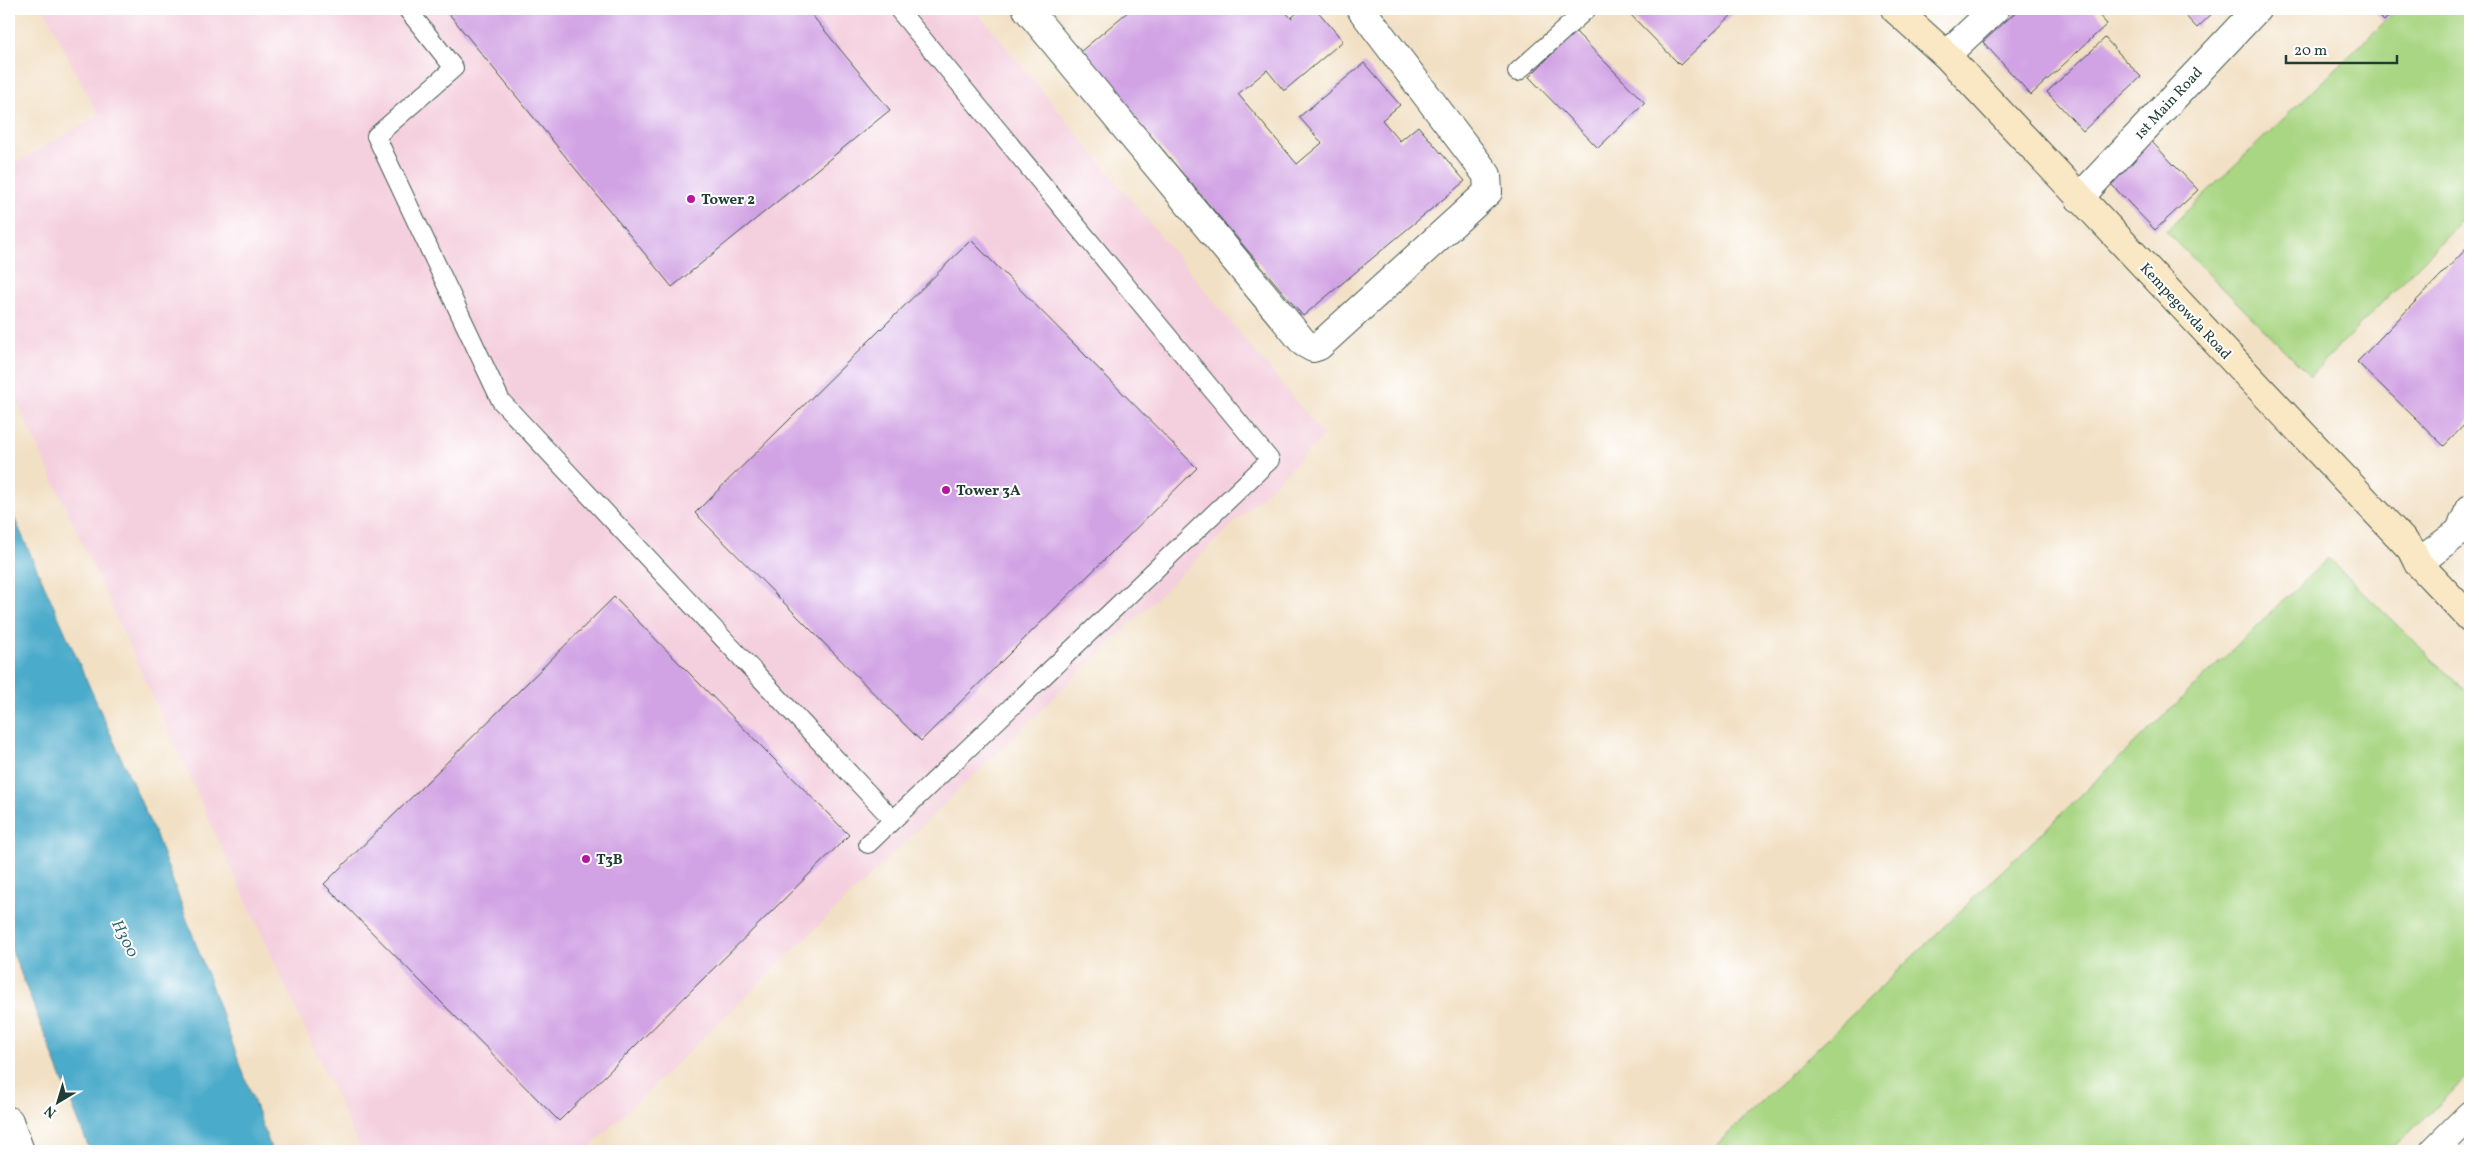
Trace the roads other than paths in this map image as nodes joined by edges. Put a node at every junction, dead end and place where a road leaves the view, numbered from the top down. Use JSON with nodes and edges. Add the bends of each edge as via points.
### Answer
{"nodes":[{"id":1,"x":407,"y":9,"type":"edge"},
{"id":2,"x":898,"y":9,"type":"edge"},
{"id":3,"x":1027,"y":9,"type":"edge"},
{"id":4,"x":1361,"y":9,"type":"edge"},
{"id":5,"x":1587,"y":9,"type":"edge"},
{"id":6,"x":1895,"y":9,"type":"edge"},
{"id":7,"x":1996,"y":9,"type":"edge"},
{"id":8,"x":2257,"y":9,"type":"edge"},
{"id":9,"x":1946,"y":55,"type":"junction"},
{"id":10,"x":1517,"y":72,"type":"dead end"},
{"id":11,"x":2079,"y":198,"type":"junction"},
{"id":12,"x":2470,"y":508,"type":"edge"},
{"id":13,"x":2415,"y":556,"type":"junction"},
{"id":14,"x":2470,"y":618,"type":"edge"},
{"id":15,"x":893,"y":820,"type":"junction"},
{"id":16,"x":868,"y":844,"type":"dead end"},
{"id":17,"x":2470,"y":1115,"type":"edge"},
{"id":18,"x":9,"y":1121,"type":"edge"},
{"id":19,"x":20,"y":1151,"type":"edge"},
{"id":20,"x":2434,"y":1151,"type":"edge"}],
"edges":[{"from":1,"to":15,"type":"lane","via":[[454,68],[376,136],[501,401]]},
{"from":2,"to":15,"type":"lane","via":[[1270,460]]},
{"from":3,"to":4,"type":"street","via":[[1304,343],[1313,348],[1488,192],[1487,176]]},
{"from":5,"to":10,"type":"lane"},
{"from":6,"to":9,"type":"street","name":"Kempegowda Road"},
{"from":7,"to":9,"type":"street"},
{"from":8,"to":11,"type":"street","name":"1st Main Road"},
{"from":9,"to":11,"type":"street","name":"Kempegowda Road"},
{"from":11,"to":13,"type":"street","name":"Kempegowda Road"},
{"from":12,"to":13,"type":"street","via":[[2447,518]]},
{"from":13,"to":14,"type":"street","name":"Kempegowda Road"},
{"from":15,"to":16,"type":"lane"},
{"from":17,"to":20,"type":"street"},
{"from":18,"to":19,"type":"street"}]}
